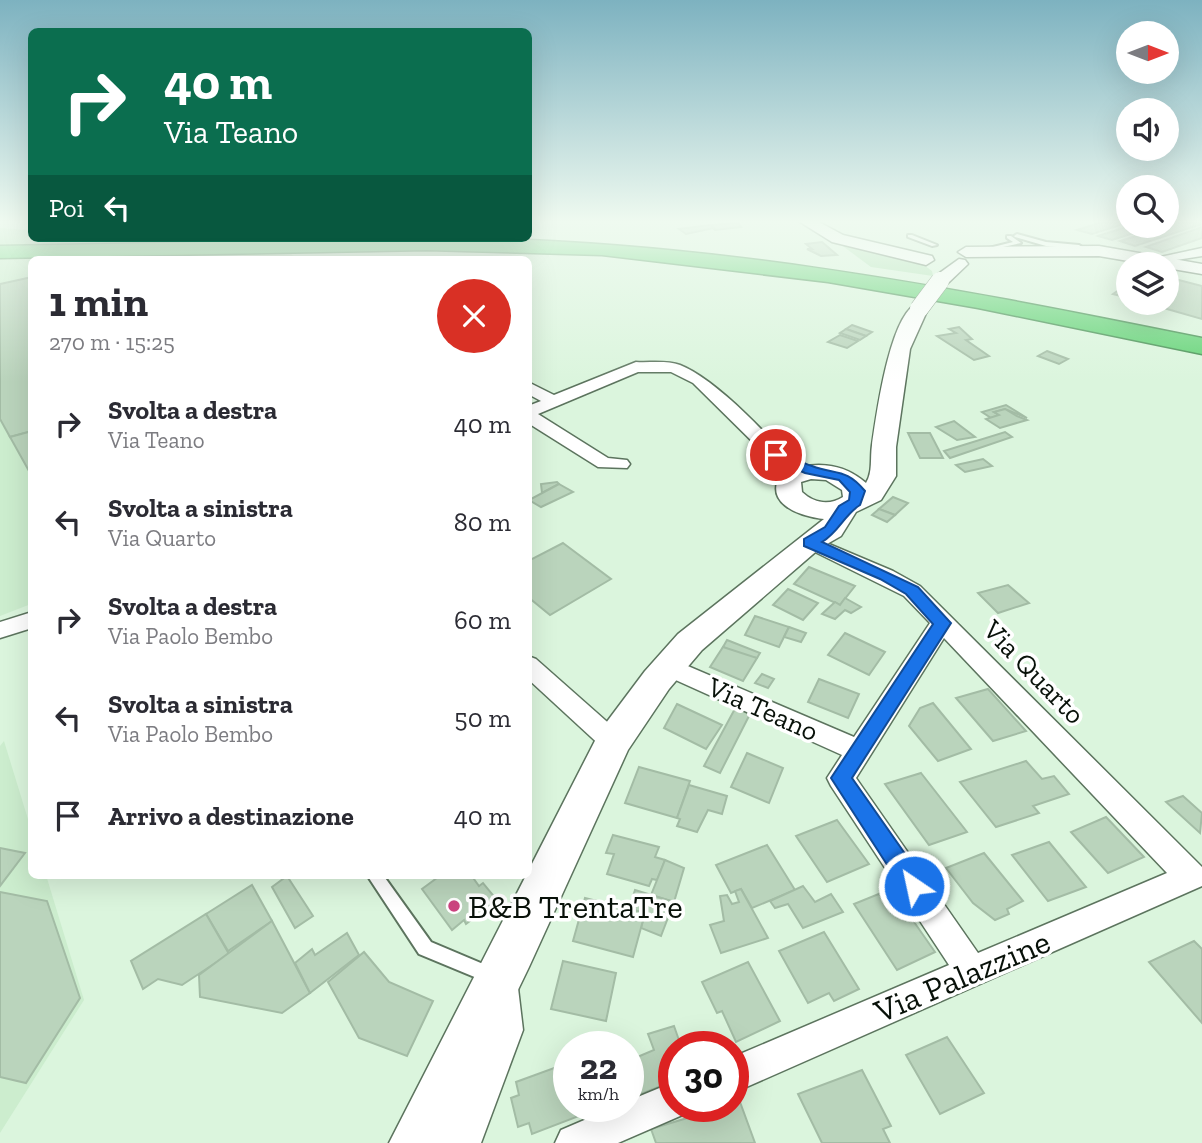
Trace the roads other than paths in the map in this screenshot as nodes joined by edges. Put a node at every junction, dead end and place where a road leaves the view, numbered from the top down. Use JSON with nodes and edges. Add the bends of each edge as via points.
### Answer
{"nodes":[{"id":1,"x":790,"y":275,"type":"edge"},
{"id":2,"x":923,"y":275,"type":"edge"},
{"id":3,"x":914,"y":299,"type":"junction"},
{"id":4,"x":1202,"y":346,"type":"edge"},
{"id":5,"x":1202,"y":367,"type":"edge"},
{"id":6,"x":532,"y":389,"type":"edge"},
{"id":7,"x":554,"y":401,"type":"junction"},
{"id":8,"x":532,"y":412,"type":"edge"},
{"id":9,"x":532,"y":417,"type":"edge"},
{"id":10,"x":621,"y":464,"type":"dead end"},
{"id":11,"x":882,"y":464,"type":"junction"},
{"id":12,"x":801,"y":474,"type":"junction"},
{"id":13,"x":843,"y":477,"type":"junction"},
{"id":14,"x":839,"y":507,"type":"junction"},
{"id":15,"x":810,"y":542,"type":"junction"},
{"id":16,"x":28,"y":621,"type":"edge"},
{"id":17,"x":942,"y":623,"type":"junction"},
{"id":18,"x":0,"y":631,"type":"edge"},
{"id":19,"x":668,"y":667,"type":"junction"},
{"id":20,"x":532,"y":669,"type":"edge"},
{"id":21,"x":613,"y":742,"type":"junction"},
{"id":22,"x":859,"y":751,"type":"junction"},
{"id":23,"x":1191,"y":877,"type":"joint"},
{"id":24,"x":377,"y":879,"type":"edge"},
{"id":25,"x":972,"y":972,"type":"junction"},
{"id":26,"x":499,"y":979,"type":"junction"},
{"id":27,"x":749,"y":1068,"type":"edge"},
{"id":28,"x":658,"y":1107,"type":"edge"},
{"id":29,"x":416,"y":1143,"type":"edge"},
{"id":30,"x":462,"y":1143,"type":"edge"},
{"id":31,"x":574,"y":1143,"type":"edge"}],
"edges":[{"from":1,"to":3,"type":"highway"},
{"from":2,"to":3,"type":"street","bridge":true},
{"from":3,"to":4,"type":"highway","via":[[976,300]]},
{"from":3,"to":5,"type":"highway","via":[[1121,342]]},
{"from":3,"to":11,"type":"street","via":[[900,349]]},
{"from":6,"to":7,"type":"street"},
{"from":7,"to":8,"type":"street"},
{"from":7,"to":12,"type":"street","via":[[636,367],[674,368],[698,380]]},
{"from":9,"to":10,"type":"street","via":[[604,463]]},
{"from":11,"to":13,"type":"street","via":[[872,473]]},
{"from":11,"to":14,"type":"street","via":[[883,476],[872,494]]},
{"from":12,"to":13,"type":"street"},
{"from":12,"to":14,"type":"street","via":[[788,482],[790,495]]},
{"from":13,"to":14,"type":"street","via":[[858,491]]},
{"from":14,"to":15,"type":"street","via":[[831,530]]},
{"from":15,"to":17,"type":"street","name":"Via Quarto","via":[[912,590]]},
{"from":15,"to":19,"type":"street","via":[[690,642]]},
{"from":16,"to":18,"type":"street"},
{"from":17,"to":22,"type":"street"},
{"from":17,"to":23,"type":"street","name":"Via Quarto"},
{"from":19,"to":21,"type":"street"},
{"from":19,"to":22,"type":"street","name":"Via Teano"},
{"from":20,"to":21,"type":"street"},
{"from":21,"to":26,"type":"street"},
{"from":22,"to":25,"type":"street","via":[[841,778]]},
{"from":23,"to":25,"type":"street","name":"Via Palazzine"},
{"from":24,"to":26,"type":"lane","via":[[425,948]]},
{"from":25,"to":27,"type":"street","name":"Via Palazzine"},
{"from":26,"to":29,"type":"street"},
{"from":26,"to":30,"type":"street","via":[[506,1030]]},
{"from":28,"to":31,"type":"street"}]}
